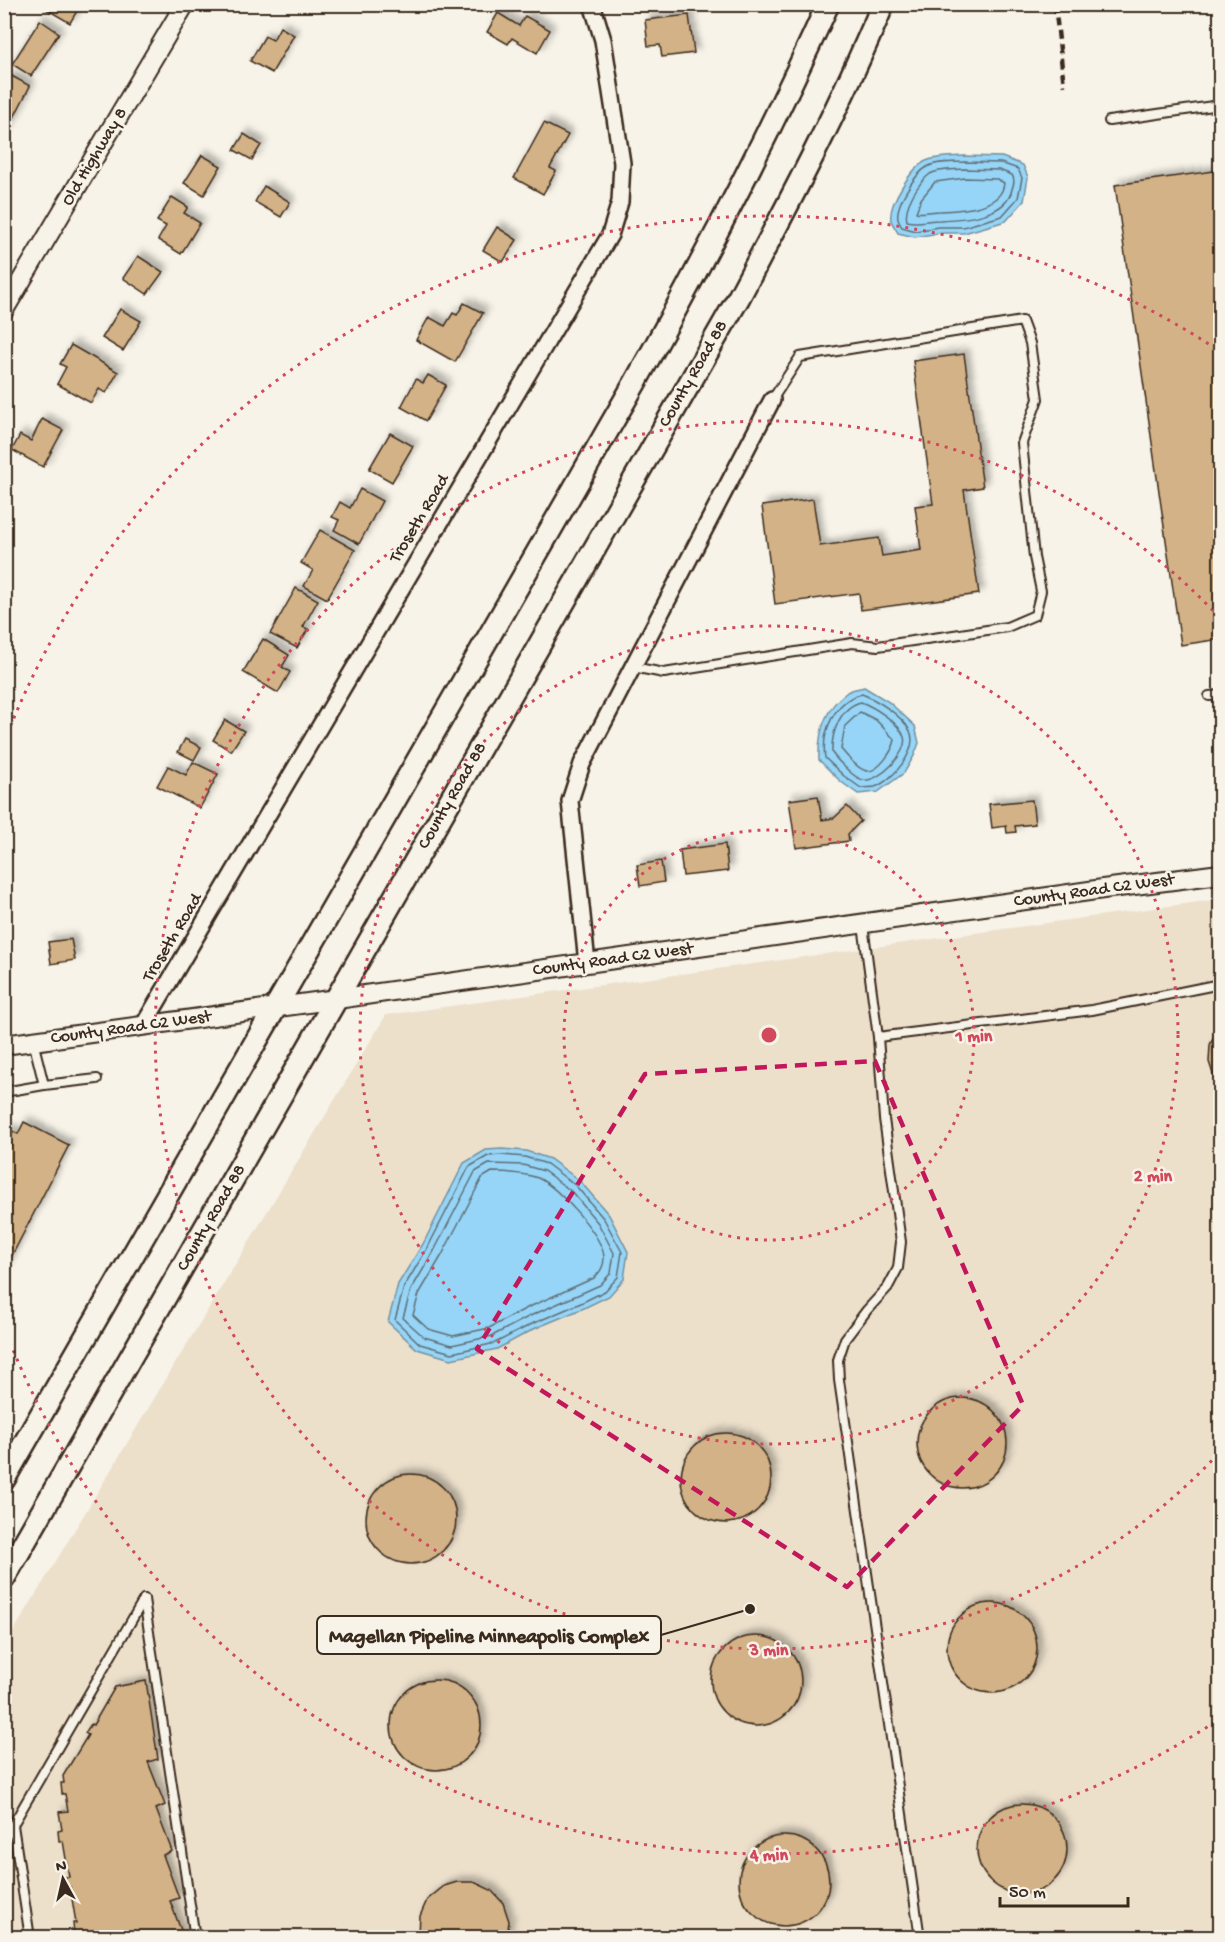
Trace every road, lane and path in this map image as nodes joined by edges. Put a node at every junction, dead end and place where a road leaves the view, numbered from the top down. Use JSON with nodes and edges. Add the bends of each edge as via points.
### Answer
{"nodes":[{"id":1,"x":185,"y":4,"type":"edge"},
{"id":2,"x":592,"y":4,"type":"edge"},
{"id":3,"x":828,"y":4,"type":"edge"},
{"id":4,"x":883,"y":4,"type":"edge"},
{"id":5,"x":1221,"y":105,"type":"edge"},
{"id":6,"x":1109,"y":121,"type":"dead end"},
{"id":7,"x":4,"y":310,"type":"edge"},
{"id":8,"x":772,"y":400,"type":"joint"},
{"id":9,"x":633,"y":667,"type":"junction"},
{"id":10,"x":1221,"y":695,"type":"edge"},
{"id":11,"x":1209,"y":696,"type":"dead end"},
{"id":12,"x":1221,"y":874,"type":"edge"},
{"id":13,"x":863,"y":923,"type":"junction"},
{"id":14,"x":587,"y":963,"type":"junction"},
{"id":15,"x":1221,"y":984,"type":"edge"},
{"id":16,"x":337,"y":999,"type":"junction"},
{"id":17,"x":276,"y":1008,"type":"junction"},
{"id":18,"x":143,"y":1026,"type":"junction"},
{"id":19,"x":878,"y":1037,"type":"junction"},
{"id":20,"x":33,"y":1041,"type":"junction"},
{"id":21,"x":4,"y":1045,"type":"edge"},
{"id":22,"x":97,"y":1078,"type":"dead end"},
{"id":23,"x":44,"y":1085,"type":"junction"},
{"id":24,"x":4,"y":1092,"type":"edge"},
{"id":25,"x":4,"y":1479,"type":"edge"},
{"id":26,"x":4,"y":1578,"type":"edge"},
{"id":27,"x":13,"y":1825,"type":"junction"},
{"id":28,"x":4,"y":1840,"type":"edge"},
{"id":29,"x":30,"y":1938,"type":"edge"},
{"id":30,"x":195,"y":1938,"type":"edge"},
{"id":31,"x":920,"y":1938,"type":"edge"}],
"edges":[{"from":1,"to":7,"type":"street","name":"Old Highway 8"},
{"from":2,"to":18,"type":"street","name":"Troseth Road","via":[[603,40],[622,163],[620,202],[610,235]]},
{"from":3,"to":17,"type":"main road","via":[[682,299]]},
{"from":4,"to":16,"type":"main road","name":"County Road 88","via":[[795,192],[739,297]]},
{"from":5,"to":6,"type":"lane"},
{"from":8,"to":9,"type":"street"},
{"from":8,"to":9,"type":"lane","via":[[800,357],[1022,321],[1030,343],[1038,399],[1022,443],[1041,591],[1035,615],[1007,627],[878,646],[852,643],[664,673]]},
{"from":9,"to":14,"type":"street","via":[[582,764],[570,801]]},
{"from":10,"to":11,"type":"lane"},
{"from":12,"to":13,"type":"street","name":"County Road C2 West"},
{"from":13,"to":14,"type":"street","name":"County Road C2 West"},
{"from":13,"to":19,"type":"lane"},
{"from":14,"to":16,"type":"street","name":"County Road C2 West"},
{"from":15,"to":19,"type":"lane","via":[[1092,1010]]},
{"from":16,"to":17,"type":"street","name":"County Road C2 West"},
{"from":16,"to":26,"type":"main road","name":"County Road 88"},
{"from":17,"to":18,"type":"street","name":"County Road C2 West"},
{"from":17,"to":25,"type":"main road"},
{"from":18,"to":20,"type":"street","name":"County Road C2 West"},
{"from":19,"to":31,"type":"lane","via":[[884,1119],[901,1242],[898,1268],[888,1287],[845,1339],[838,1359],[838,1380]]},
{"from":20,"to":21,"type":"street","name":"County Road C2 West"},
{"from":20,"to":23,"type":"lane"},
{"from":22,"to":23,"type":"lane"},
{"from":23,"to":24,"type":"lane"},
{"from":27,"to":28,"type":"lane"},
{"from":27,"to":29,"type":"lane"},
{"from":27,"to":30,"type":"lane","via":[[144,1599]]}]}
